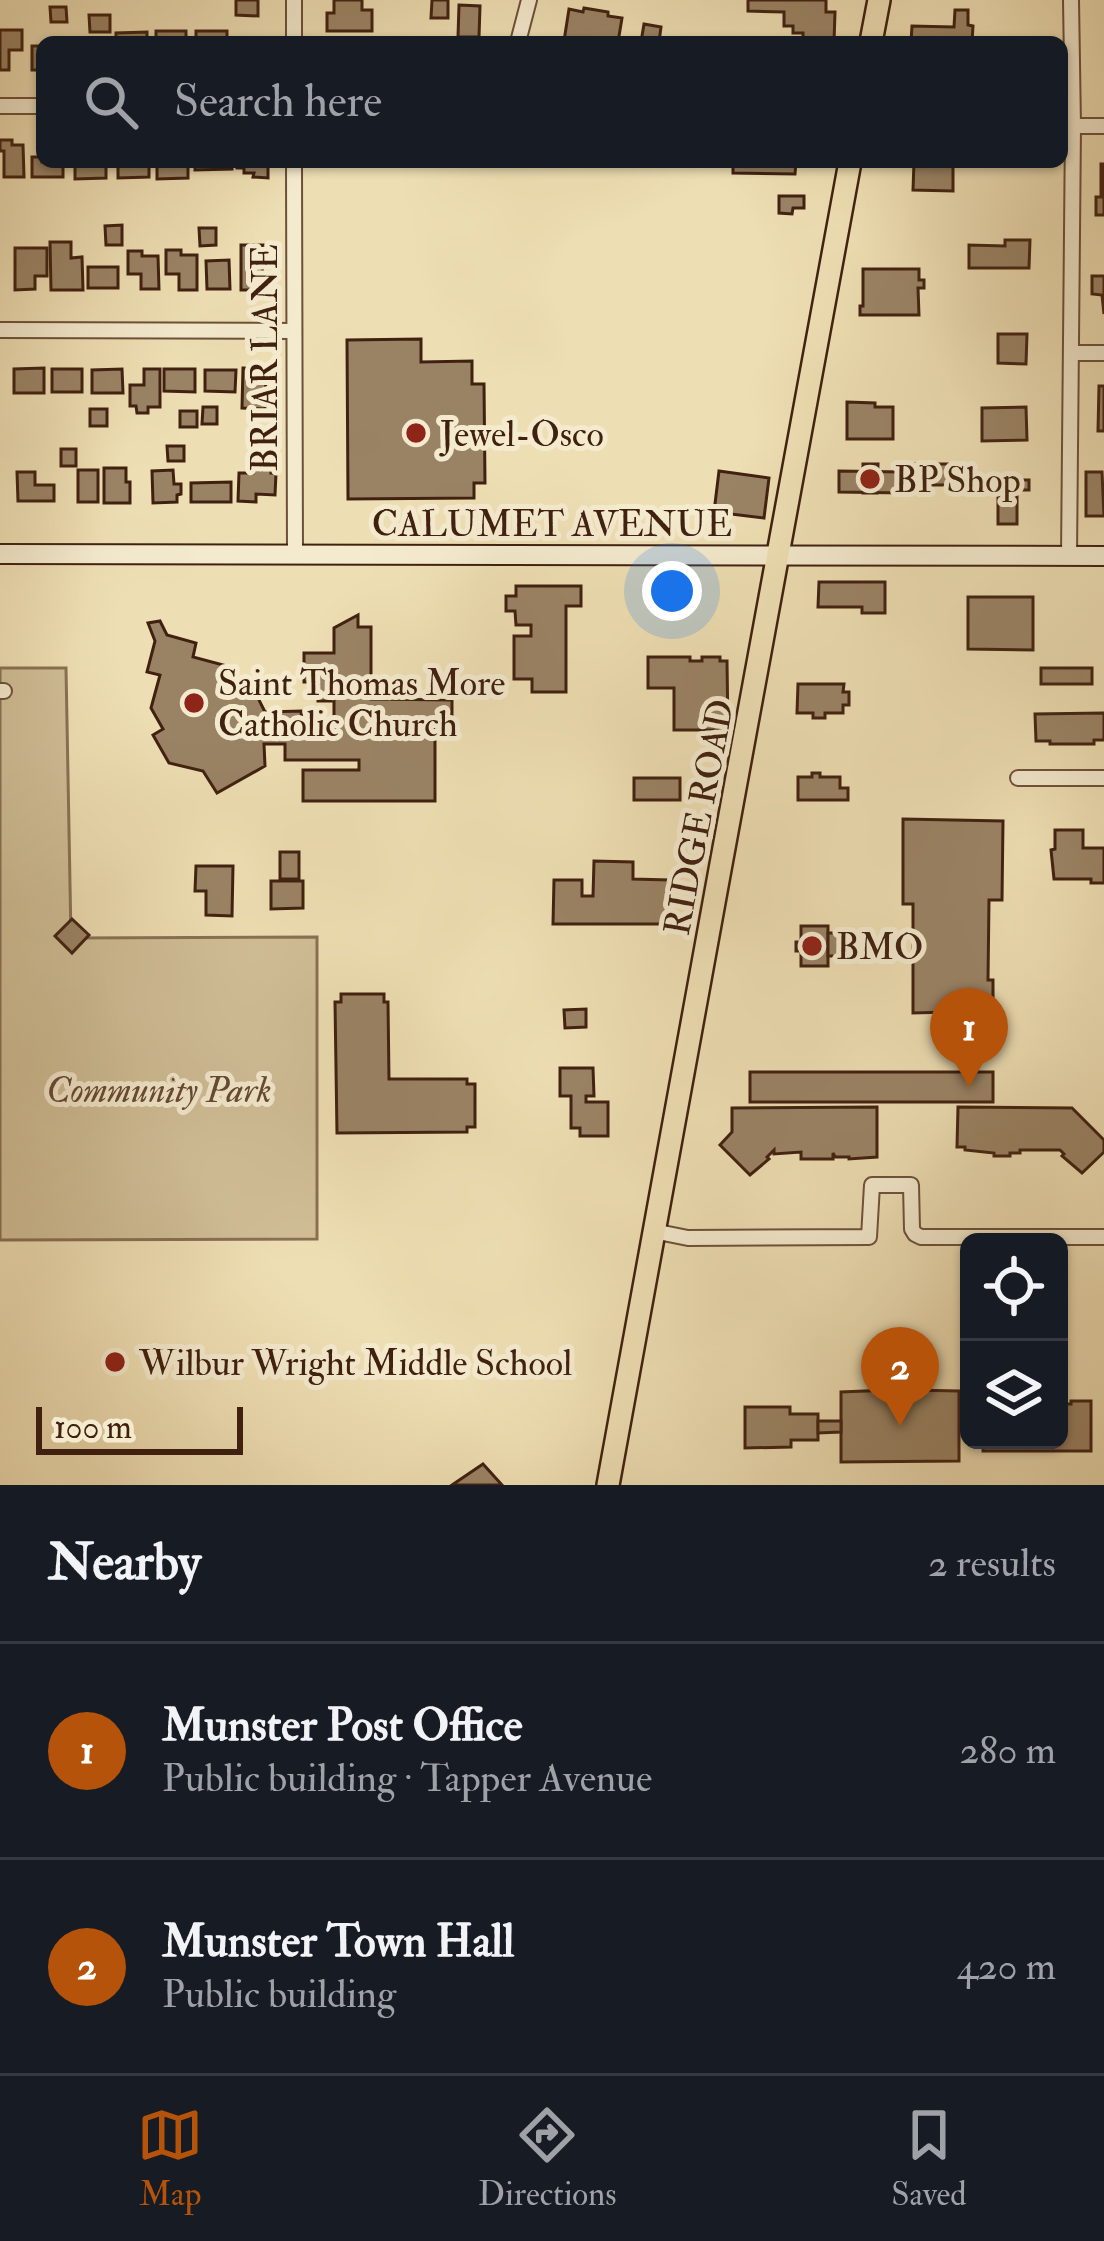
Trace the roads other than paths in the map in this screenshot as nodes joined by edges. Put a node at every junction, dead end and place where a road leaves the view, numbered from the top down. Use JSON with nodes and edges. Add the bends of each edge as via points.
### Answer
{"nodes":[{"id":1,"x":294,"y":0,"type":"edge"},
{"id":2,"x":529,"y":0,"type":"edge"},
{"id":3,"x":879,"y":0,"type":"edge"},
{"id":4,"x":1071,"y":0,"type":"edge"},
{"id":5,"x":294,"y":36,"type":"edge"},
{"id":6,"x":520,"y":36,"type":"edge"},
{"id":7,"x":873,"y":36,"type":"edge"},
{"id":8,"x":0,"y":106,"type":"edge"},
{"id":9,"x":36,"y":106,"type":"edge"},
{"id":10,"x":1073,"y":126,"type":"junction"},
{"id":11,"x":1104,"y":126,"type":"edge"},
{"id":12,"x":294,"y":168,"type":"edge"},
{"id":13,"x":849,"y":168,"type":"edge"},
{"id":14,"x":0,"y":330,"type":"edge"},
{"id":15,"x":295,"y":331,"type":"junction"},
{"id":16,"x":1071,"y":353,"type":"junction"},
{"id":17,"x":1104,"y":353,"type":"edge"},
{"id":18,"x":0,"y":554,"type":"edge"},
{"id":19,"x":295,"y":555,"type":"junction"},
{"id":20,"x":1069,"y":556,"type":"junction"},
{"id":21,"x":1104,"y":556,"type":"edge"},
{"id":22,"x":781,"y":557,"type":"junction"},
{"id":23,"x":1018,"y":778,"type":"dead end"},
{"id":24,"x":1104,"y":778,"type":"edge"},
{"id":25,"x":652,"y":1231,"type":"junction"},
{"id":26,"x":1104,"y":1237,"type":"edge"},
{"id":27,"x":608,"y":1485,"type":"edge"}],
"edges":[{"from":1,"to":5,"type":"street"},
{"from":2,"to":6,"type":"street"},
{"from":3,"to":7,"type":"main road"},
{"from":4,"to":10,"type":"street"},
{"from":8,"to":9,"type":"street"},
{"from":10,"to":11,"type":"street"},
{"from":10,"to":16,"type":"street"},
{"from":12,"to":15,"type":"street","name":"BRIAR LANE"},
{"from":13,"to":22,"type":"main road","name":"RIDGE ROAD"},
{"from":14,"to":15,"type":"street"},
{"from":15,"to":19,"type":"street","name":"BRIAR LANE"},
{"from":16,"to":17,"type":"street"},
{"from":16,"to":20,"type":"street"},
{"from":18,"to":19,"type":"main road","name":"CALUMET AVENUE"},
{"from":19,"to":22,"type":"main road","name":"CALUMET AVENUE"},
{"from":20,"to":21,"type":"main road","name":"CALUMET AVENUE"},
{"from":20,"to":22,"type":"main road","name":"CALUMET AVENUE"},
{"from":22,"to":25,"type":"main road","name":"RIDGE ROAD"},
{"from":23,"to":24,"type":"street"},
{"from":25,"to":26,"type":"street","via":[[688,1238],[869,1237],[872,1185],[911,1185],[912,1229],[921,1237]]},
{"from":25,"to":27,"type":"main road","name":"RIDGE ROAD"}]}
